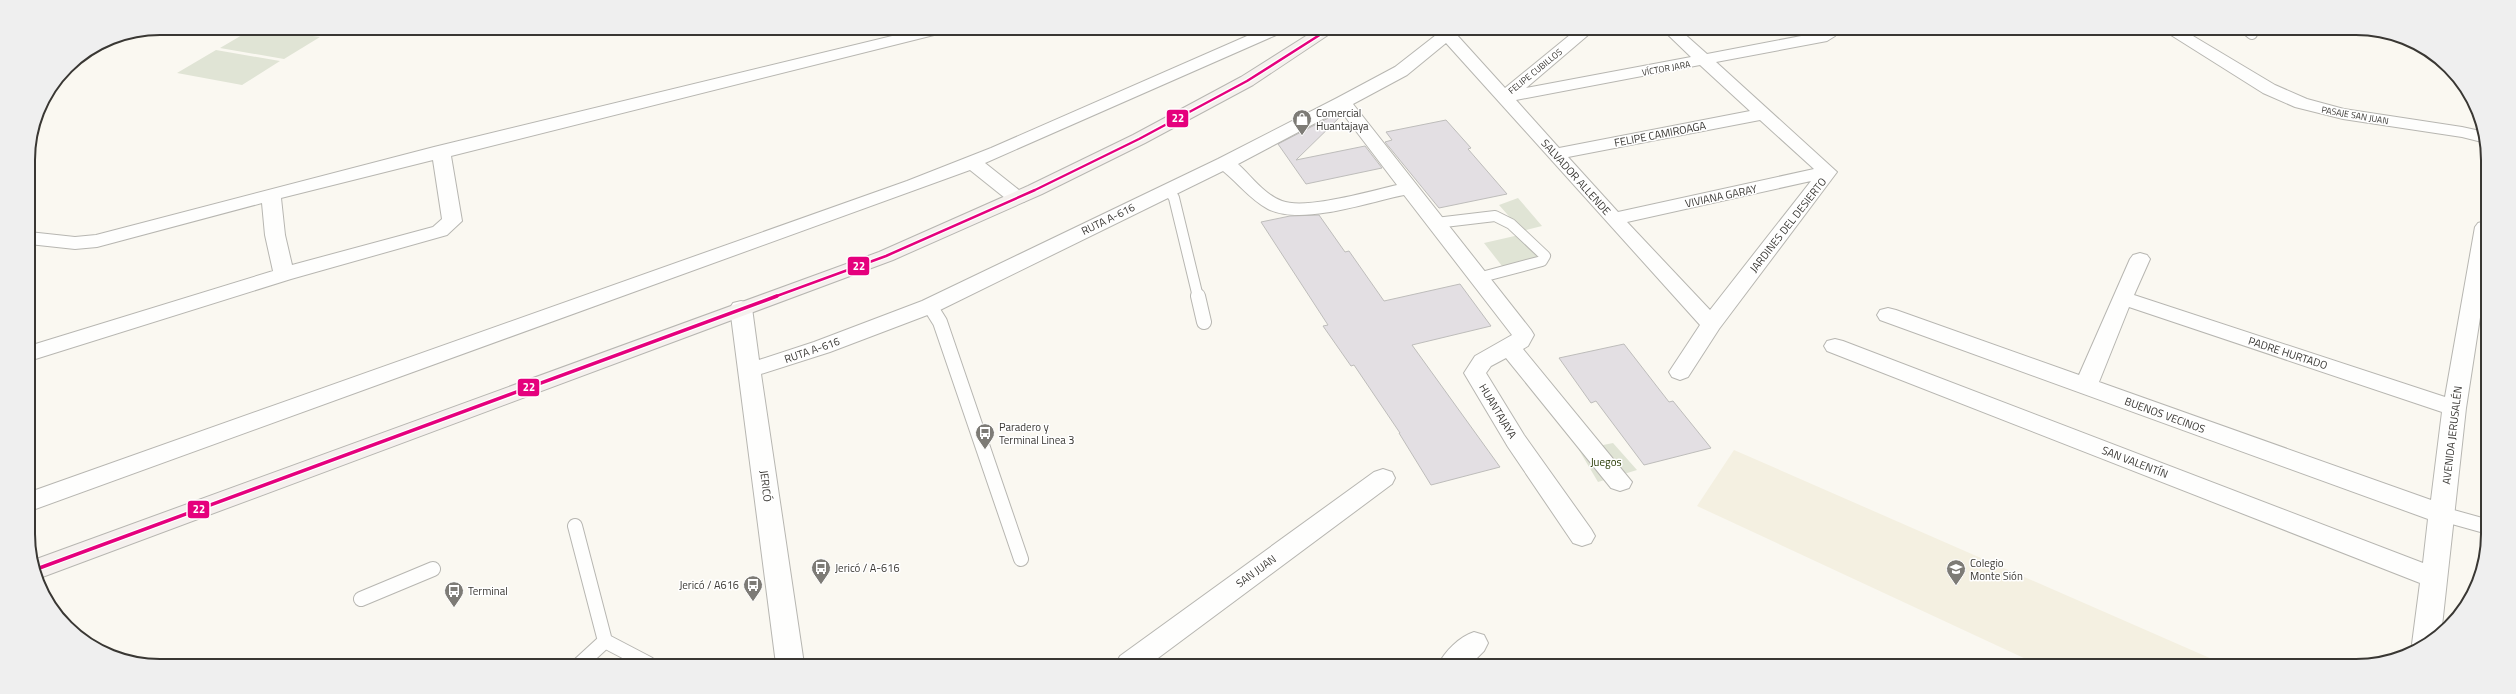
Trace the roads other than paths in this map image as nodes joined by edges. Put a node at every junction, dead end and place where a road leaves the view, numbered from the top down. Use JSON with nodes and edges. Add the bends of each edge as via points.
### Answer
{"nodes":[{"id":1,"x":915,"y":35,"type":"edge"},
{"id":2,"x":1263,"y":35,"type":"edge"},
{"id":3,"x":1320,"y":35,"type":"edge"},
{"id":4,"x":1442,"y":35,"type":"edge"},
{"id":5,"x":1450,"y":35,"type":"edge"},
{"id":6,"x":1580,"y":35,"type":"edge"},
{"id":7,"x":1676,"y":35,"type":"edge"},
{"id":8,"x":2179,"y":35,"type":"edge"},
{"id":9,"x":1827,"y":36,"type":"dead end"},
{"id":10,"x":1705,"y":61,"type":"junction"},
{"id":11,"x":1504,"y":97,"type":"junction"},
{"id":12,"x":1344,"y":102,"type":"junction"},
{"id":13,"x":1764,"y":114,"type":"junction"},
{"id":14,"x":2479,"y":136,"type":"edge"},
{"id":15,"x":441,"y":151,"type":"junction"},
{"id":16,"x":1556,"y":154,"type":"junction"},
{"id":17,"x":972,"y":162,"type":"junction"},
{"id":18,"x":1225,"y":163,"type":"junction"},
{"id":19,"x":1828,"y":172,"type":"junction"},
{"id":20,"x":1408,"y":188,"type":"junction"},
{"id":21,"x":1169,"y":190,"type":"junction"},
{"id":22,"x":271,"y":195,"type":"junction"},
{"id":23,"x":1016,"y":198,"type":"junction"},
{"id":24,"x":1613,"y":219,"type":"junction"},
{"id":25,"x":1436,"y":223,"type":"junction"},
{"id":26,"x":35,"y":239,"type":"edge"},
{"id":27,"x":2481,"y":255,"type":"edge"},
{"id":28,"x":2140,"y":259,"type":"dead end"},
{"id":29,"x":284,"y":274,"type":"junction"},
{"id":30,"x":1478,"y":278,"type":"junction"},
{"id":31,"x":2122,"y":298,"type":"junction"},
{"id":32,"x":930,"y":306,"type":"junction"},
{"id":33,"x":741,"y":308,"type":"junction"},
{"id":34,"x":1888,"y":315,"type":"dead end"},
{"id":35,"x":1204,"y":322,"type":"dead end"},
{"id":36,"x":1711,"y":324,"type":"junction"},
{"id":37,"x":1835,"y":346,"type":"dead end"},
{"id":38,"x":1509,"y":347,"type":"junction"},
{"id":39,"x":35,"y":352,"type":"edge"},
{"id":40,"x":751,"y":370,"type":"junction"},
{"id":41,"x":1680,"y":372,"type":"dead end"},
{"id":42,"x":2086,"y":386,"type":"junction"},
{"id":43,"x":2454,"y":408,"type":"junction"},
{"id":44,"x":1383,"y":478,"type":"dead end"},
{"id":45,"x":1620,"y":482,"type":"dead end"},
{"id":46,"x":35,"y":500,"type":"edge"},
{"id":47,"x":2442,"y":514,"type":"junction"},
{"id":48,"x":2481,"y":525,"type":"edge"},
{"id":49,"x":575,"y":526,"type":"dead end"},
{"id":50,"x":1582,"y":536,"type":"dead end"},
{"id":51,"x":1021,"y":559,"type":"dead end"},
{"id":52,"x":40,"y":568,"type":"edge"},
{"id":53,"x":433,"y":569,"type":"dead end"},
{"id":54,"x":2434,"y":578,"type":"junction"},
{"id":55,"x":361,"y":599,"type":"dead end"},
{"id":56,"x":2427,"y":637,"type":"edge"},
{"id":57,"x":605,"y":640,"type":"junction"},
{"id":58,"x":1474,"y":643,"type":"dead end"},
{"id":59,"x":585,"y":659,"type":"edge"},
{"id":60,"x":640,"y":659,"type":"edge"},
{"id":61,"x":789,"y":659,"type":"edge"},
{"id":62,"x":1137,"y":659,"type":"edge"},
{"id":63,"x":1458,"y":659,"type":"edge"}],
"edges":[{"from":1,"to":15,"type":"street"},
{"from":2,"to":17,"type":"street"},
{"from":3,"to":23,"type":"main road","via":[[1247,81],[1139,139]]},
{"from":4,"to":12,"type":"street","name":"RUTA A-616","via":[[1401,71]]},
{"from":5,"to":11,"type":"street","name":"SALVADOR ALLENDE"},
{"from":6,"to":11,"type":"street","name":"FELIPE CUBILLOS"},
{"from":7,"to":10,"type":"street","name":"JARDINES DEL DESIERTO"},
{"from":8,"to":14,"type":"street","name":"PASAJE SAN JUAN","via":[[2301,104],[2343,114]]},
{"from":9,"to":10,"type":"street","name":"VÍCTOR JARA"},
{"from":10,"to":11,"type":"street","name":"VÍCTOR JARA"},
{"from":10,"to":13,"type":"street","name":"JARDINES DEL DESIERTO"},
{"from":11,"to":16,"type":"street","name":"SALVADOR ALLENDE"},
{"from":12,"to":18,"type":"street","name":"RUTA A-616"},
{"from":12,"to":20,"type":"street","name":"HUANTAJAYA"},
{"from":13,"to":16,"type":"street","name":"FELIPE CAMIROAGA"},
{"from":13,"to":19,"type":"street","name":"JARDINES DEL DESIERTO"},
{"from":15,"to":22,"type":"street"},
{"from":15,"to":29,"type":"street","via":[[452,222],[440,231],[425,236]]},
{"from":16,"to":24,"type":"street","name":"SALVADOR ALLENDE"},
{"from":17,"to":23,"type":"street"},
{"from":17,"to":46,"type":"street","via":[[503,334]]},
{"from":18,"to":20,"type":"street","via":[[1278,206],[1309,208]]},
{"from":18,"to":21,"type":"street","name":"RUTA A-616"},
{"from":19,"to":24,"type":"street","name":"VIVIANA GARAY"},
{"from":19,"to":36,"type":"street","name":"JARDINES DEL DESIERTO"},
{"from":20,"to":25,"type":"street","name":"HUANTAJAYA"},
{"from":21,"to":32,"type":"street","name":"RUTA A-616"},
{"from":21,"to":35,"type":"lane","via":[[1174,198],[1185,238]]},
{"from":22,"to":26,"type":"street","via":[[97,241],[75,243]]},
{"from":22,"to":29,"type":"street","via":[[275,235]]},
{"from":23,"to":33,"type":"main road","via":[[886,256]]},
{"from":24,"to":36,"type":"street","name":"SALVADOR ALLENDE"},
{"from":25,"to":30,"type":"street","name":"HUANTAJAYA"},
{"from":25,"to":30,"type":"lane","via":[[1495,216],[1511,224],[1545,256],[1542,262]]},
{"from":27,"to":43,"type":"street","name":"AVENIDA JERUSALÉN"},
{"from":28,"to":31,"type":"street"},
{"from":29,"to":39,"type":"street"},
{"from":30,"to":38,"type":"street","name":"HUANTAJAYA","via":[[1523,335],[1520,341]]},
{"from":31,"to":42,"type":"street"},
{"from":31,"to":43,"type":"street","name":"PADRE HURTADO"},
{"from":32,"to":40,"type":"street","name":"RUTA A-616","via":[[822,348]]},
{"from":32,"to":51,"type":"lane","via":[[940,322]]},
{"from":33,"to":40,"type":"street","name":"JERICÓ"},
{"from":33,"to":52,"type":"main road"},
{"from":34,"to":42,"type":"street","name":"BUENOS VECINOS"},
{"from":36,"to":41,"type":"street","name":"JARDINES DEL DESIERTO"},
{"from":37,"to":54,"type":"street","name":"SAN VALENTÍN"},
{"from":38,"to":45,"type":"street"},
{"from":38,"to":50,"type":"street","name":"HUANTAJAYA","via":[[1483,361],[1475,373],[1516,441]]},
{"from":40,"to":61,"type":"street","name":"JERICÓ"},
{"from":42,"to":47,"type":"street","name":"BUENOS VECINOS"},
{"from":43,"to":47,"type":"street","name":"AVENIDA JERUSALÉN"},
{"from":44,"to":62,"type":"street","name":"SAN JUAN"},
{"from":47,"to":48,"type":"lane"},
{"from":47,"to":54,"type":"street","name":"AVENIDA JERUSALÉN"},
{"from":49,"to":57,"type":"lane"},
{"from":53,"to":55,"type":"lane"},
{"from":54,"to":56,"type":"street","name":"AVENIDA JERUSALÉN"},
{"from":57,"to":59,"type":"lane"},
{"from":57,"to":60,"type":"lane"},
{"from":58,"to":63,"type":"street"}]}
